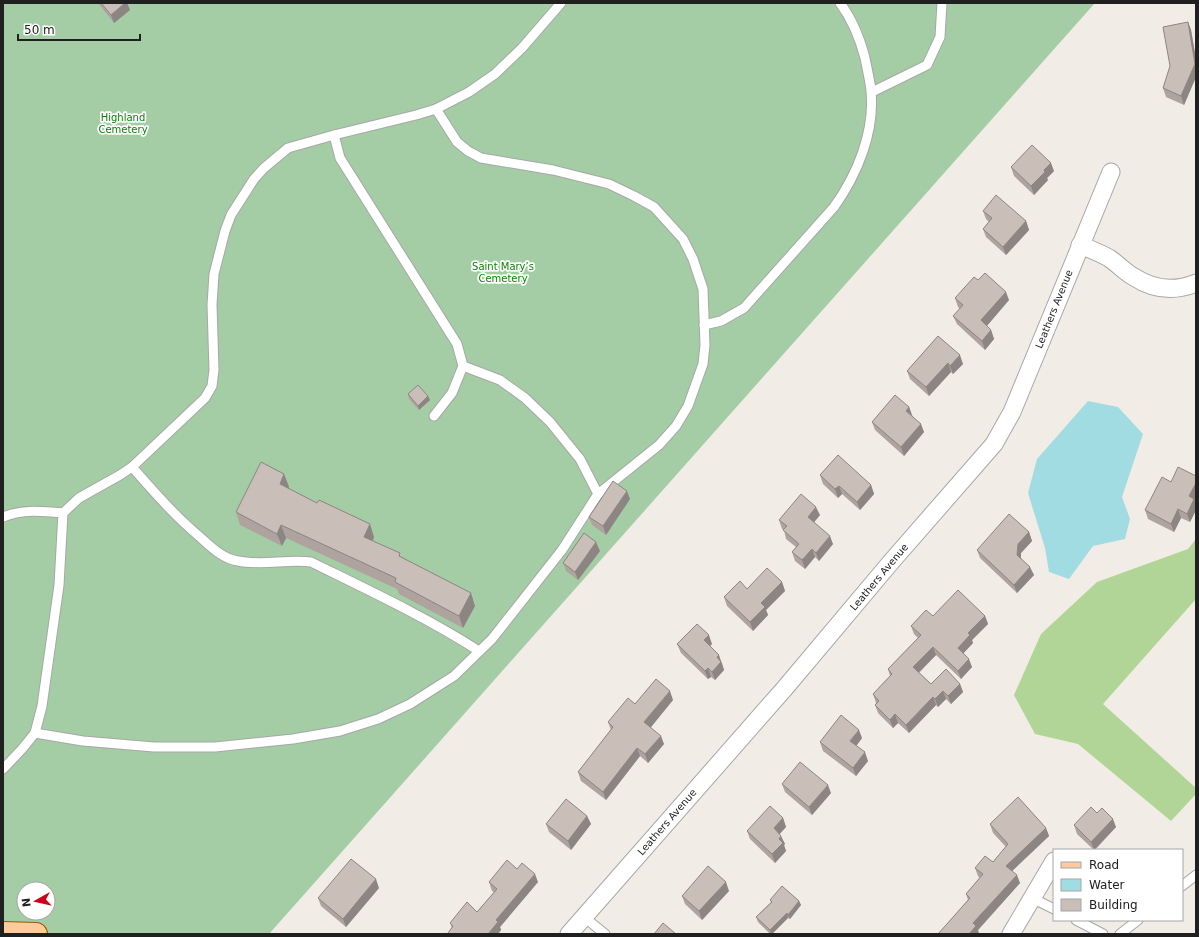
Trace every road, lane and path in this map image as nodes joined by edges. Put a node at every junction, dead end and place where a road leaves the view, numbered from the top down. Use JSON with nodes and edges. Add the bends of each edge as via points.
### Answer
{"nodes":[{"id":1,"x":561,"y":3,"type":"edge"},
{"id":2,"x":840,"y":3,"type":"edge"},
{"id":3,"x":942,"y":3,"type":"edge"},
{"id":4,"x":872,"y":92,"type":"junction"},
{"id":5,"x":436,"y":109,"type":"junction"},
{"id":6,"x":334,"y":135,"type":"junction"},
{"id":7,"x":1111,"y":172,"type":"dead end"},
{"id":8,"x":1080,"y":245,"type":"junction"},
{"id":9,"x":1196,"y":283,"type":"edge"},
{"id":10,"x":704,"y":325,"type":"junction"},
{"id":11,"x":463,"y":366,"type":"junction"},
{"id":12,"x":434,"y":416,"type":"dead end"},
{"id":13,"x":132,"y":467,"type":"junction"},
{"id":14,"x":598,"y":494,"type":"junction"},
{"id":15,"x":63,"y":513,"type":"junction"},
{"id":16,"x":3,"y":517,"type":"edge"},
{"id":17,"x":479,"y":651,"type":"junction"},
{"id":18,"x":35,"y":733,"type":"junction"},
{"id":19,"x":3,"y":769,"type":"edge"},
{"id":20,"x":1053,"y":863,"type":"edge"},
{"id":21,"x":1196,"y":875,"type":"edge"},
{"id":22,"x":1183,"y":885,"type":"edge"},
{"id":23,"x":1032,"y":898,"type":"junction"},
{"id":24,"x":1053,"y":908,"type":"edge"},
{"id":25,"x":584,"y":917,"type":"junction"},
{"id":26,"x":1078,"y":921,"type":"edge"},
{"id":27,"x":1137,"y":921,"type":"edge"},
{"id":28,"x":3,"y":933,"type":"edge"},
{"id":29,"x":36,"y":934,"type":"edge"},
{"id":30,"x":570,"y":934,"type":"edge"},
{"id":31,"x":605,"y":934,"type":"edge"},
{"id":32,"x":1011,"y":934,"type":"edge"},
{"id":33,"x":1103,"y":934,"type":"edge"},
{"id":34,"x":1120,"y":934,"type":"edge"}],
"edges":[{"from":1,"to":5,"type":"lane","via":[[522,48],[495,74],[469,92]]},
{"from":2,"to":4,"type":"lane","via":[[860,42]]},
{"from":3,"to":4,"type":"lane","via":[[940,37],[927,65]]},
{"from":4,"to":10,"type":"lane","via":[[871,119],[864,150],[845,192],[834,208],[744,308],[721,321]]},
{"from":5,"to":6,"type":"lane"},
{"from":5,"to":10,"type":"lane","via":[[457,142],[481,158],[553,170],[609,184],[654,207],[683,239],[693,259],[703,289]]},
{"from":6,"to":11,"type":"lane","via":[[340,158],[457,344]]},
{"from":6,"to":13,"type":"lane","via":[[288,148],[254,179],[231,215],[214,274],[212,386],[205,398]]},
{"from":7,"to":8,"type":"street","name":"Leathers Avenue"},
{"from":8,"to":9,"type":"street","via":[[1110,259],[1153,287],[1169,289]]},
{"from":8,"to":25,"type":"street","name":"Leathers Avenue","via":[[1012,412],[994,444]]},
{"from":10,"to":14,"type":"lane","via":[[703,364],[688,406],[676,426],[659,445]]},
{"from":11,"to":12,"type":"lane","via":[[452,393]]},
{"from":11,"to":14,"type":"lane","via":[[500,380],[525,398],[550,422],[580,459]]},
{"from":13,"to":15,"type":"lane","via":[[79,498]]},
{"from":13,"to":17,"type":"lane","via":[[157,496],[219,554],[249,563],[311,562],[403,608]]},
{"from":14,"to":17,"type":"lane","via":[[562,550],[492,639]]},
{"from":15,"to":16,"type":"lane","via":[[22,512]]},
{"from":15,"to":18,"type":"lane","via":[[59,585],[42,706]]},
{"from":17,"to":18,"type":"lane","via":[[454,676],[410,704],[378,719],[340,731],[215,747],[154,747],[84,741]]},
{"from":18,"to":19,"type":"lane"},
{"from":20,"to":23,"type":"street"},
{"from":21,"to":22,"type":"lane"},
{"from":23,"to":24,"type":"lane"},
{"from":23,"to":32,"type":"street"},
{"from":25,"to":30,"type":"street","name":"Leathers Avenue"},
{"from":25,"to":31,"type":"lane"},
{"from":26,"to":33,"type":"lane"},
{"from":27,"to":34,"type":"lane"},
{"from":28,"to":29,"type":"main road"}]}
